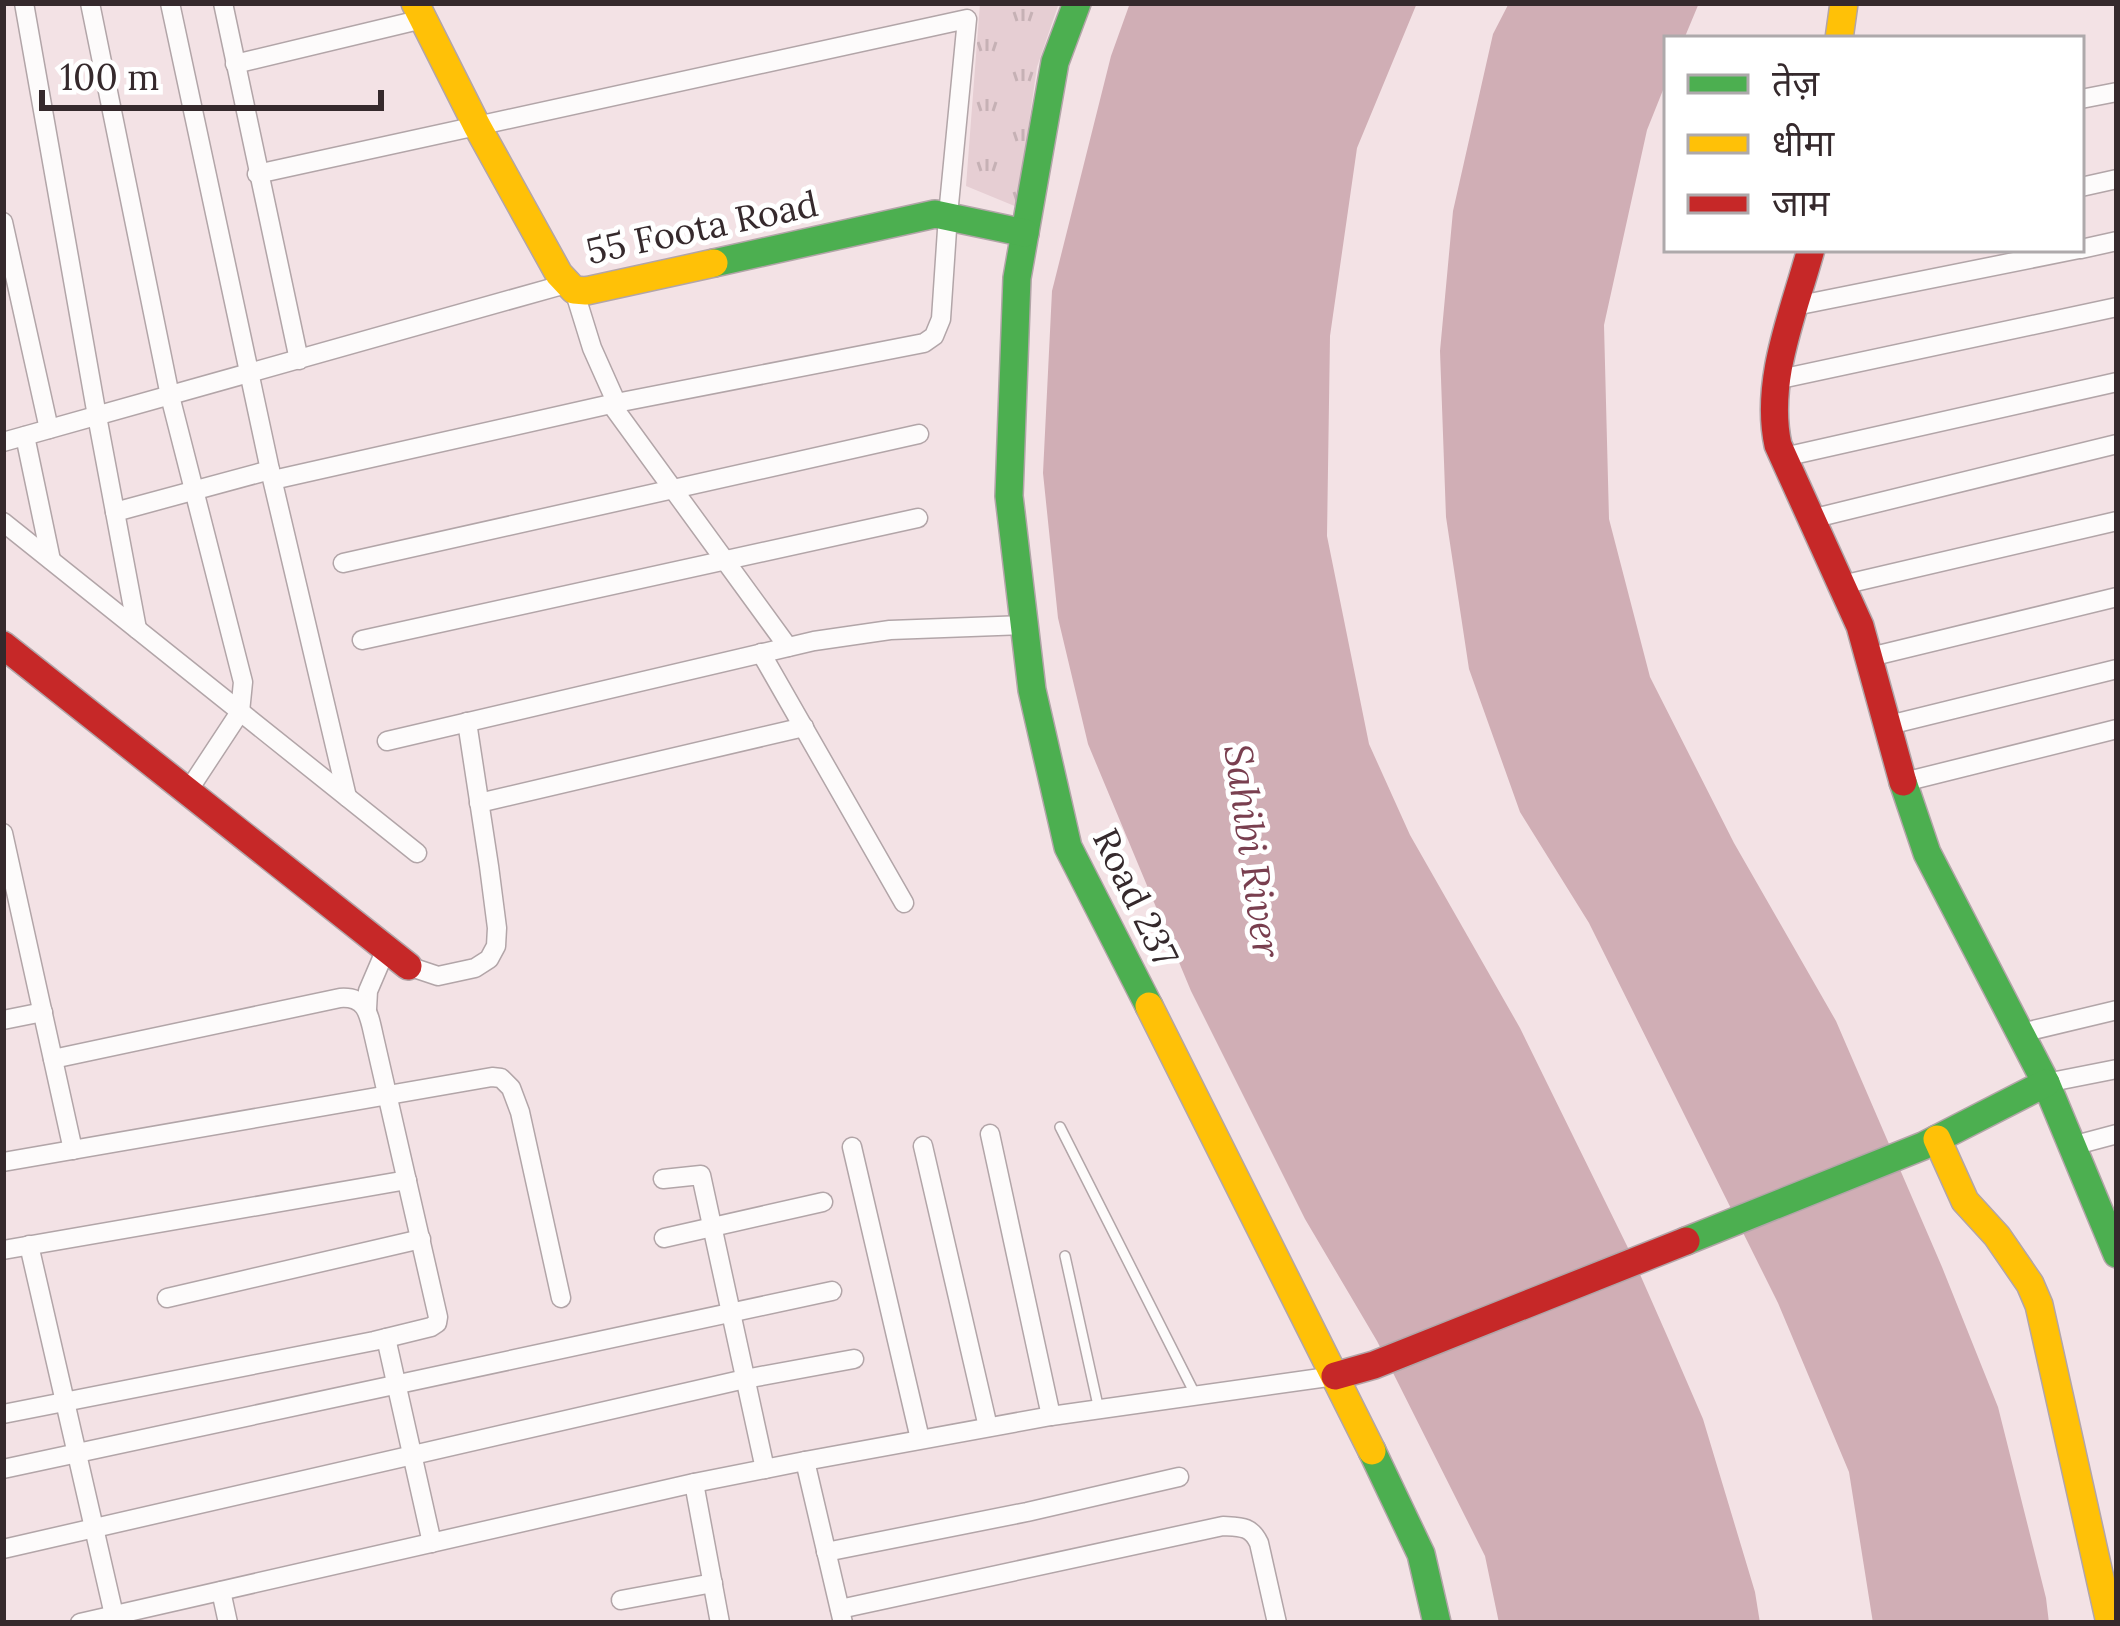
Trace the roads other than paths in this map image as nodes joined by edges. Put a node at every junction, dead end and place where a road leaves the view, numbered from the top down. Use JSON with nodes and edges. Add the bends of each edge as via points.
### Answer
{"nodes":[{"id":1,"x":24,"y":3,"type":"edge"},
{"id":2,"x":90,"y":3,"type":"edge"},
{"id":3,"x":170,"y":3,"type":"edge"},
{"id":4,"x":223,"y":3,"type":"edge"},
{"id":5,"x":1077,"y":3,"type":"edge"},
{"id":6,"x":1844,"y":3,"type":"edge"},
{"id":7,"x":419,"y":11,"type":"edge"},
{"id":8,"x":967,"y":11,"type":"edge"},
{"id":9,"x":1839,"y":36,"type":"edge"},
{"id":10,"x":235,"y":64,"type":"junction"},
{"id":11,"x":2117,"y":92,"type":"edge"},
{"id":12,"x":2084,"y":98,"type":"edge"},
{"id":13,"x":477,"y":126,"type":"junction"},
{"id":14,"x":257,"y":174,"type":"junction"},
{"id":15,"x":2117,"y":179,"type":"edge"},
{"id":16,"x":2084,"y":186,"type":"edge"},
{"id":17,"x":948,"y":215,"type":"junction"},
{"id":18,"x":3,"y":221,"type":"edge"},
{"id":19,"x":1025,"y":233,"type":"junction"},
{"id":20,"x":2117,"y":242,"type":"edge"},
{"id":21,"x":2084,"y":248,"type":"edge"},
{"id":22,"x":1810,"y":252,"type":"edge"},
{"id":23,"x":2065,"y":252,"type":"edge"},
{"id":24,"x":570,"y":287,"type":"junction"},
{"id":25,"x":1796,"y":306,"type":"junction"},
{"id":26,"x":2117,"y":308,"type":"edge"},
{"id":27,"x":298,"y":360,"type":"junction"},
{"id":28,"x":249,"y":374,"type":"junction"},
{"id":29,"x":1776,"y":380,"type":"junction"},
{"id":30,"x":2117,"y":382,"type":"edge"},
{"id":31,"x":170,"y":396,"type":"junction"},
{"id":32,"x":614,"y":404,"type":"junction"},
{"id":33,"x":97,"y":416,"type":"junction"},
{"id":34,"x":49,"y":430,"type":"junction"},
{"id":35,"x":919,"y":434,"type":"dead end"},
{"id":36,"x":25,"y":436,"type":"junction"},
{"id":37,"x":3,"y":442,"type":"edge"},
{"id":38,"x":2117,"y":444,"type":"edge"},
{"id":39,"x":1784,"y":457,"type":"junction"},
{"id":40,"x":272,"y":475,"type":"junction"},
{"id":41,"x":673,"y":489,"type":"junction"},
{"id":42,"x":195,"y":490,"type":"junction"},
{"id":43,"x":115,"y":512,"type":"junction"},
{"id":44,"x":918,"y":518,"type":"dead end"},
{"id":45,"x":1811,"y":519,"type":"junction"},
{"id":46,"x":2117,"y":521,"type":"edge"},
{"id":47,"x":3,"y":522,"type":"edge"},
{"id":48,"x":51,"y":560,"type":"junction"},
{"id":49,"x":725,"y":561,"type":"junction"},
{"id":50,"x":343,"y":563,"type":"dead end"},
{"id":51,"x":1843,"y":585,"type":"junction"},
{"id":52,"x":2117,"y":598,"type":"edge"},
{"id":53,"x":1022,"y":625,"type":"junction"},
{"id":54,"x":137,"y":629,"type":"junction"},
{"id":55,"x":362,"y":640,"type":"dead end"},
{"id":56,"x":3,"y":645,"type":"edge"},
{"id":57,"x":788,"y":646,"type":"junction"},
{"id":58,"x":761,"y":652,"type":"junction"},
{"id":59,"x":1870,"y":658,"type":"junction"},
{"id":60,"x":2117,"y":668,"type":"edge"},
{"id":61,"x":241,"y":712,"type":"junction"},
{"id":62,"x":467,"y":722,"type":"junction"},
{"id":63,"x":1889,"y":724,"type":"junction"},
{"id":64,"x":804,"y":727,"type":"junction"},
{"id":65,"x":2117,"y":729,"type":"edge"},
{"id":66,"x":387,"y":742,"type":"dead end"},
{"id":67,"x":1904,"y":782,"type":"junction"},
{"id":68,"x":188,"y":791,"type":"junction"},
{"id":69,"x":347,"y":797,"type":"junction"},
{"id":70,"x":479,"y":803,"type":"junction"},
{"id":71,"x":3,"y":833,"type":"edge"},
{"id":72,"x":417,"y":853,"type":"dead end"},
{"id":73,"x":904,"y":903,"type":"dead end"},
{"id":74,"x":397,"y":957,"type":"junction"},
{"id":75,"x":367,"y":1009,"type":"junction"},
{"id":76,"x":2117,"y":1010,"type":"edge"},
{"id":77,"x":43,"y":1012,"type":"junction"},
{"id":78,"x":3,"y":1020,"type":"edge"},
{"id":79,"x":2021,"y":1033,"type":"junction"},
{"id":80,"x":53,"y":1059,"type":"junction"},
{"id":81,"x":2117,"y":1069,"type":"edge"},
{"id":82,"x":2046,"y":1084,"type":"junction"},
{"id":83,"x":388,"y":1096,"type":"junction"},
{"id":84,"x":1060,"y":1126,"type":"dead end"},
{"id":85,"x":990,"y":1133,"type":"dead end"},
{"id":86,"x":2117,"y":1134,"type":"edge"},
{"id":87,"x":1930,"y":1142,"type":"junction"},
{"id":88,"x":923,"y":1146,"type":"dead end"},
{"id":89,"x":2072,"y":1146,"type":"junction"},
{"id":90,"x":852,"y":1147,"type":"dead end"},
{"id":91,"x":73,"y":1150,"type":"junction"},
{"id":92,"x":3,"y":1162,"type":"edge"},
{"id":93,"x":663,"y":1179,"type":"dead end"},
{"id":94,"x":407,"y":1180,"type":"junction"},
{"id":95,"x":823,"y":1202,"type":"dead end"},
{"id":96,"x":713,"y":1228,"type":"junction"},
{"id":97,"x":664,"y":1238,"type":"dead end"},
{"id":98,"x":421,"y":1239,"type":"junction"},
{"id":99,"x":2115,"y":1241,"type":"edge"},
{"id":100,"x":29,"y":1245,"type":"junction"},
{"id":101,"x":3,"y":1250,"type":"edge"},
{"id":102,"x":1065,"y":1256,"type":"dead end"},
{"id":103,"x":832,"y":1291,"type":"dead end"},
{"id":104,"x":167,"y":1298,"type":"dead end"},
{"id":105,"x":561,"y":1298,"type":"dead end"},
{"id":106,"x":731,"y":1313,"type":"junction"},
{"id":107,"x":386,"y":1338,"type":"junction"},
{"id":108,"x":854,"y":1359,"type":"dead end"},
{"id":109,"x":1335,"y":1376,"type":"junction"},
{"id":110,"x":745,"y":1379,"type":"junction"},
{"id":111,"x":397,"y":1384,"type":"junction"},
{"id":112,"x":1196,"y":1396,"type":"junction"},
{"id":113,"x":65,"y":1402,"type":"junction"},
{"id":114,"x":1099,"y":1410,"type":"junction"},
{"id":115,"x":3,"y":1414,"type":"edge"},
{"id":116,"x":1052,"y":1415,"type":"junction"},
{"id":117,"x":988,"y":1427,"type":"junction"},
{"id":118,"x":920,"y":1439,"type":"junction"},
{"id":119,"x":75,"y":1453,"type":"junction"},
{"id":120,"x":412,"y":1455,"type":"junction"},
{"id":121,"x":805,"y":1461,"type":"junction"},
{"id":122,"x":3,"y":1469,"type":"edge"},
{"id":123,"x":765,"y":1469,"type":"junction"},
{"id":124,"x":1179,"y":1477,"type":"dead end"},
{"id":125,"x":694,"y":1484,"type":"junction"},
{"id":126,"x":92,"y":1528,"type":"junction"},
{"id":127,"x":432,"y":1543,"type":"junction"},
{"id":128,"x":3,"y":1550,"type":"edge"},
{"id":129,"x":826,"y":1552,"type":"junction"},
{"id":130,"x":713,"y":1583,"type":"junction"},
{"id":131,"x":221,"y":1591,"type":"junction"},
{"id":132,"x":620,"y":1600,"type":"dead end"},
{"id":133,"x":113,"y":1616,"type":"junction"},
{"id":134,"x":841,"y":1616,"type":"edge"},
{"id":135,"x":80,"y":1623,"type":"edge"},
{"id":136,"x":228,"y":1623,"type":"edge"},
{"id":137,"x":720,"y":1623,"type":"edge"},
{"id":138,"x":1277,"y":1623,"type":"edge"},
{"id":139,"x":1437,"y":1623,"type":"edge"},
{"id":140,"x":2110,"y":1623,"type":"edge"}],
"edges":[{"from":1,"to":33,"type":"street"},
{"from":2,"to":31,"type":"street"},
{"from":3,"to":28,"type":"street"},
{"from":4,"to":10,"type":"street"},
{"from":5,"to":19,"type":"street","name":"Road 237","via":[[1055,62]]},
{"from":6,"to":9,"type":"street"},
{"from":7,"to":10,"type":"street"},
{"from":7,"to":13,"type":"street","name":"55 Foota Road"},
{"from":8,"to":13,"type":"street"},
{"from":8,"to":17,"type":"street"},
{"from":10,"to":14,"type":"street"},
{"from":11,"to":12,"type":"street"},
{"from":13,"to":14,"type":"street"},
{"from":13,"to":24,"type":"street","name":"55 Foota Road"},
{"from":14,"to":27,"type":"street"},
{"from":15,"to":16,"type":"street"},
{"from":17,"to":19,"type":"street","name":"55 Foota Road"},
{"from":17,"to":24,"type":"street","name":"55 Foota Road","via":[[586,291]]},
{"from":17,"to":32,"type":"street","via":[[941,319],[924,343]]},
{"from":18,"to":34,"type":"street"},
{"from":19,"to":53,"type":"street","name":"Road 237","via":[[1009,496]]},
{"from":20,"to":21,"type":"street"},
{"from":22,"to":25,"type":"street"},
{"from":23,"to":25,"type":"street"},
{"from":24,"to":27,"type":"street"},
{"from":24,"to":32,"type":"street"},
{"from":25,"to":29,"type":"street"},
{"from":26,"to":29,"type":"street"},
{"from":27,"to":28,"type":"street"},
{"from":28,"to":31,"type":"street"},
{"from":28,"to":40,"type":"street"},
{"from":29,"to":39,"type":"street","via":[[1772,412]]},
{"from":30,"to":39,"type":"street"},
{"from":31,"to":33,"type":"street"},
{"from":31,"to":42,"type":"street"},
{"from":32,"to":40,"type":"street"},
{"from":32,"to":41,"type":"street"},
{"from":33,"to":34,"type":"street"},
{"from":33,"to":43,"type":"street"},
{"from":34,"to":36,"type":"street"},
{"from":35,"to":41,"type":"street"},
{"from":36,"to":37,"type":"street"},
{"from":36,"to":48,"type":"street"},
{"from":38,"to":45,"type":"street"},
{"from":39,"to":45,"type":"street"},
{"from":40,"to":42,"type":"street"},
{"from":40,"to":69,"type":"street"},
{"from":41,"to":49,"type":"street"},
{"from":41,"to":50,"type":"street"},
{"from":42,"to":43,"type":"street"},
{"from":42,"to":61,"type":"street","via":[[243,682]]},
{"from":43,"to":54,"type":"street"},
{"from":44,"to":49,"type":"street"},
{"from":45,"to":51,"type":"street"},
{"from":46,"to":51,"type":"street"},
{"from":47,"to":48,"type":"street"},
{"from":48,"to":54,"type":"street"},
{"from":49,"to":55,"type":"street"},
{"from":49,"to":57,"type":"street"},
{"from":51,"to":59,"type":"street"},
{"from":52,"to":59,"type":"street"},
{"from":53,"to":57,"type":"street","via":[[890,630]]},
{"from":53,"to":109,"type":"street","name":"Road 237","via":[[1068,847]]},
{"from":54,"to":61,"type":"street"},
{"from":56,"to":68,"type":"street"},
{"from":57,"to":58,"type":"street"},
{"from":58,"to":62,"type":"street"},
{"from":58,"to":64,"type":"street"},
{"from":59,"to":63,"type":"street"},
{"from":60,"to":63,"type":"street"},
{"from":61,"to":68,"type":"street"},
{"from":61,"to":69,"type":"street"},
{"from":62,"to":66,"type":"street"},
{"from":62,"to":70,"type":"street"},
{"from":63,"to":67,"type":"street"},
{"from":64,"to":70,"type":"street"},
{"from":64,"to":73,"type":"street"},
{"from":65,"to":67,"type":"street"},
{"from":67,"to":79,"type":"street","via":[[1940,881]]},
{"from":68,"to":74,"type":"street"},
{"from":69,"to":72,"type":"street"},
{"from":70,"to":74,"type":"street","via":[[496,946],[475,968],[438,976]]},
{"from":71,"to":77,"type":"street"},
{"from":74,"to":75,"type":"street","via":[[368,991]]},
{"from":75,"to":80,"type":"street","via":[[340,998]]},
{"from":75,"to":83,"type":"street"},
{"from":76,"to":79,"type":"street"},
{"from":77,"to":78,"type":"street"},
{"from":77,"to":80,"type":"street"},
{"from":79,"to":82,"type":"street"},
{"from":80,"to":91,"type":"street"},
{"from":81,"to":82,"type":"street"},
{"from":82,"to":87,"type":"street"},
{"from":82,"to":89,"type":"street"},
{"from":83,"to":91,"type":"street"},
{"from":83,"to":94,"type":"street"},
{"from":83,"to":105,"type":"street","via":[[492,1077],[507,1083]]},
{"from":84,"to":112,"type":"lane"},
{"from":85,"to":116,"type":"street"},
{"from":86,"to":89,"type":"street"},
{"from":87,"to":109,"type":"street"},
{"from":87,"to":140,"type":"street","via":[[2039,1305]]},
{"from":88,"to":117,"type":"street"},
{"from":89,"to":99,"type":"street"},
{"from":90,"to":118,"type":"street"},
{"from":91,"to":92,"type":"street"},
{"from":93,"to":96,"type":"street","via":[[700,1175]]},
{"from":94,"to":98,"type":"street"},
{"from":94,"to":100,"type":"street"},
{"from":95,"to":96,"type":"street"},
{"from":96,"to":97,"type":"street"},
{"from":96,"to":106,"type":"street"},
{"from":98,"to":104,"type":"street"},
{"from":98,"to":107,"type":"street","via":[[436,1323]]},
{"from":100,"to":101,"type":"street"},
{"from":100,"to":113,"type":"street"},
{"from":102,"to":114,"type":"lane"},
{"from":103,"to":106,"type":"street"},
{"from":106,"to":110,"type":"street"},
{"from":106,"to":111,"type":"street"},
{"from":107,"to":111,"type":"street"},
{"from":107,"to":113,"type":"street"},
{"from":108,"to":110,"type":"street"},
{"from":109,"to":112,"type":"street"},
{"from":109,"to":139,"type":"street","name":"Road 237","via":[[1421,1554]]},
{"from":110,"to":120,"type":"street"},
{"from":110,"to":123,"type":"street"},
{"from":111,"to":119,"type":"street"},
{"from":111,"to":120,"type":"street"},
{"from":112,"to":114,"type":"street"},
{"from":113,"to":115,"type":"street"},
{"from":113,"to":119,"type":"street"},
{"from":114,"to":116,"type":"street"},
{"from":116,"to":117,"type":"street"},
{"from":117,"to":118,"type":"street"},
{"from":118,"to":121,"type":"street"},
{"from":119,"to":122,"type":"street"},
{"from":119,"to":126,"type":"street"},
{"from":120,"to":126,"type":"street"},
{"from":120,"to":127,"type":"street"},
{"from":121,"to":123,"type":"street"},
{"from":121,"to":129,"type":"street"},
{"from":123,"to":125,"type":"street"},
{"from":124,"to":129,"type":"street"},
{"from":125,"to":127,"type":"street"},
{"from":125,"to":130,"type":"street"},
{"from":126,"to":128,"type":"street"},
{"from":126,"to":133,"type":"street"},
{"from":127,"to":131,"type":"street"},
{"from":129,"to":134,"type":"street"},
{"from":130,"to":132,"type":"street"},
{"from":130,"to":137,"type":"street"},
{"from":131,"to":133,"type":"street"},
{"from":131,"to":136,"type":"street"},
{"from":133,"to":135,"type":"street"},
{"from":134,"to":138,"type":"street","via":[[1223,1526],[1255,1534]]}]}
